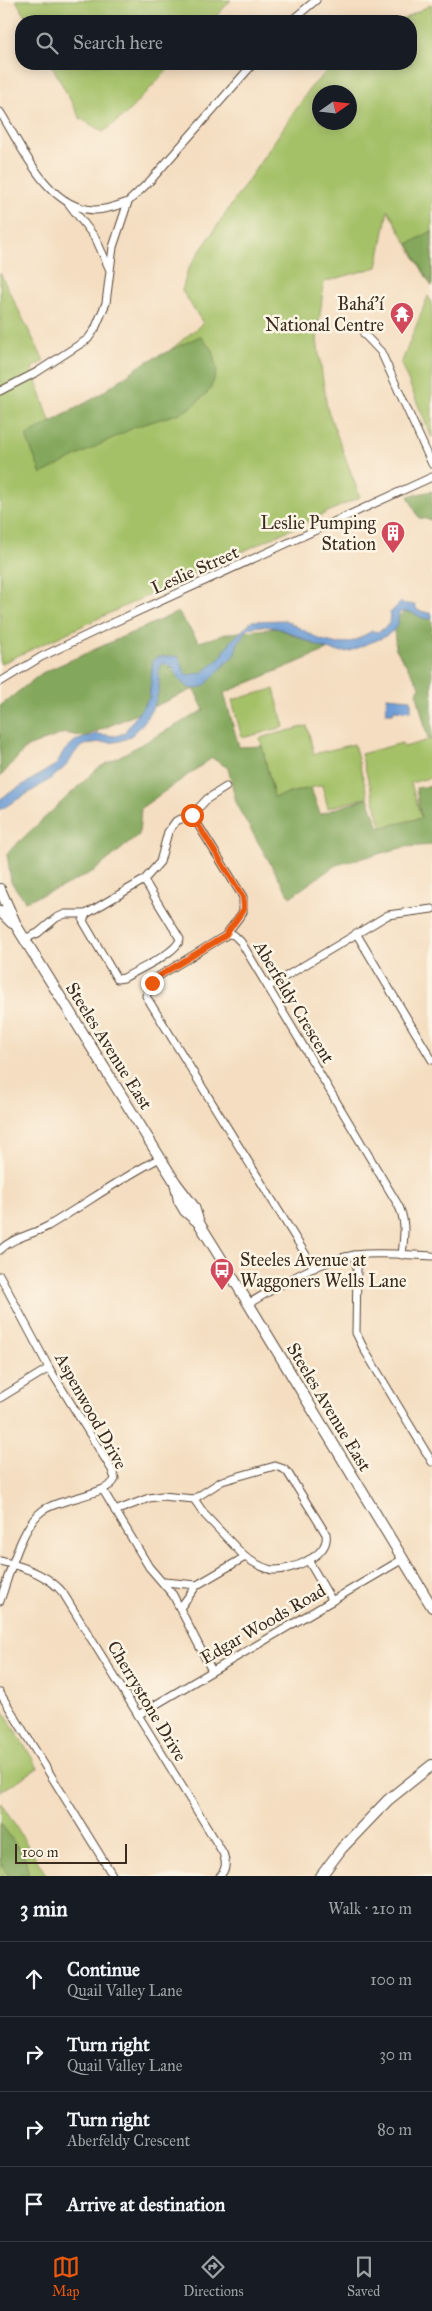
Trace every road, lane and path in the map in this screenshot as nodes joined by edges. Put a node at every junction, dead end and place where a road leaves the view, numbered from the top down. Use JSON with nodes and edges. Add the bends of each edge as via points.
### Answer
{"nodes":[{"id":1,"x":316,"y":0,"type":"edge"},
{"id":2,"x":298,"y":15,"type":"edge"},
{"id":3,"x":248,"y":70,"type":"edge"},
{"id":4,"x":0,"y":112,"type":"edge"},
{"id":5,"x":67,"y":201,"type":"junction"},
{"id":6,"x":128,"y":202,"type":"junction"},
{"id":7,"x":110,"y":271,"type":"junction"},
{"id":8,"x":364,"y":334,"type":"dead end"},
{"id":9,"x":0,"y":391,"type":"edge"},
{"id":10,"x":432,"y":464,"type":"edge"},
{"id":11,"x":432,"y":477,"type":"edge"},
{"id":12,"x":0,"y":682,"type":"edge"},
{"id":13,"x":226,"y":787,"type":"dead end"},
{"id":14,"x":192,"y":815,"type":"junction"},
{"id":15,"x":144,"y":880,"type":"junction"},
{"id":16,"x":0,"y":889,"type":"edge"},
{"id":17,"x":432,"y":909,"type":"edge"},
{"id":18,"x":0,"y":911,"type":"edge"},
{"id":19,"x":86,"y":914,"type":"junction"},
{"id":20,"x":16,"y":927,"type":"junction"},
{"id":21,"x":356,"y":933,"type":"junction"},
{"id":22,"x":225,"y":936,"type":"junction"},
{"id":23,"x":24,"y":939,"type":"junction"},
{"id":24,"x":268,"y":987,"type":"junction"},
{"id":25,"x":432,"y":1060,"type":"edge"},
{"id":26,"x":160,"y":1158,"type":"junction"},
{"id":27,"x":0,"y":1250,"type":"edge"},
{"id":28,"x":402,"y":1255,"type":"junction"},
{"id":29,"x":354,"y":1256,"type":"junction"},
{"id":30,"x":432,"y":1256,"type":"edge"},
{"id":31,"x":314,"y":1268,"type":"junction"},
{"id":32,"x":0,"y":1276,"type":"edge"},
{"id":33,"x":248,"y":1304,"type":"junction"},
{"id":34,"x":49,"y":1368,"type":"junction"},
{"id":35,"x":0,"y":1398,"type":"edge"},
{"id":36,"x":432,"y":1462,"type":"edge"},
{"id":37,"x":103,"y":1490,"type":"junction"},
{"id":38,"x":194,"y":1499,"type":"junction"},
{"id":39,"x":115,"y":1511,"type":"junction"},
{"id":40,"x":245,"y":1558,"type":"junction"},
{"id":41,"x":308,"y":1560,"type":"junction"},
{"id":42,"x":402,"y":1560,"type":"junction"},
{"id":43,"x":0,"y":1561,"type":"edge"},
{"id":44,"x":13,"y":1564,"type":"junction"},
{"id":45,"x":164,"y":1582,"type":"junction"},
{"id":46,"x":197,"y":1585,"type":"junction"},
{"id":47,"x":0,"y":1601,"type":"edge"},
{"id":48,"x":332,"y":1601,"type":"junction"},
{"id":49,"x":432,"y":1607,"type":"edge"},
{"id":50,"x":180,"y":1608,"type":"junction"},
{"id":51,"x":212,"y":1671,"type":"junction"},
{"id":52,"x":0,"y":1693,"type":"edge"},
{"id":53,"x":138,"y":1715,"type":"junction"},
{"id":54,"x":431,"y":1766,"type":"edge"},
{"id":55,"x":112,"y":1876,"type":"edge"},
{"id":56,"x":220,"y":1876,"type":"edge"},
{"id":57,"x":321,"y":1876,"type":"edge"}],
"edges":[{"from":1,"to":2,"type":"street"},
{"from":3,"to":6,"type":"street"},
{"from":4,"to":5,"type":"street","via":[[47,187]]},
{"from":5,"to":6,"type":"street","via":[[95,210]]},
{"from":5,"to":7,"type":"street","via":[[96,239]]},
{"from":6,"to":7,"type":"street","via":[[113,247]]},
{"from":7,"to":9,"type":"street","via":[[106,303],[88,339],[38,372]]},
{"from":8,"to":10,"type":"street","via":[[381,352]]},
{"from":11,"to":12,"type":"street","name":"Leslie Street","via":[[106,626]]},
{"from":13,"to":14,"type":"street","via":[[207,799]]},
{"from":14,"to":15,"type":"street","via":[[176,821],[168,832],[160,862]]},
{"from":14,"to":22,"type":"street","via":[[243,897],[243,912]]},
{"from":15,"to":19,"type":"street"},
{"from":15,"to":19,"type":"street","via":[[180,938],[174,949],[117,980],[87,931],[83,921]]},
{"from":16,"to":20,"type":"main road","name":"Steeles Avenue East"},
{"from":17,"to":21,"type":"street","via":[[388,915]]},
{"from":18,"to":20,"type":"main road","name":"Steeles Avenue East"},
{"from":19,"to":23,"type":"street","via":[[65,914]]},
{"from":20,"to":23,"type":"main road","name":"Steeles Avenue East"},
{"from":21,"to":24,"type":"street"},
{"from":21,"to":25,"type":"street"},
{"from":22,"to":24,"type":"street","name":"Aberfeldy Crescent","via":[[234,935],[240,942]]},
{"from":22,"to":31,"type":"street","via":[[159,976],[146,996]]},
{"from":23,"to":26,"type":"main road","name":"Steeles Avenue East"},
{"from":24,"to":28,"type":"street","name":"Aberfeldy Crescent","via":[[404,1214]]},
{"from":26,"to":27,"type":"street","via":[[45,1227],[14,1239]]},
{"from":26,"to":33,"type":"main road","name":"Steeles Avenue East","via":[[175,1182],[182,1206],[199,1223]]},
{"from":28,"to":29,"type":"street"},
{"from":28,"to":30,"type":"street"},
{"from":29,"to":31,"type":"street"},
{"from":29,"to":36,"type":"street","via":[[357,1268],[356,1332]]},
{"from":31,"to":33,"type":"street"},
{"from":32,"to":34,"type":"street","name":"Aspenwood Drive"},
{"from":33,"to":42,"type":"main road","name":"Steeles Avenue East"},
{"from":34,"to":35,"type":"street"},
{"from":34,"to":37,"type":"street","name":"Aspenwood Drive","via":[[113,1473],[113,1483]]},
{"from":37,"to":39,"type":"street"},
{"from":37,"to":44,"type":"street","name":"Aspenwood Drive","via":[[64,1500],[42,1511],[27,1532]]},
{"from":38,"to":39,"type":"street","via":[[162,1496]]},
{"from":38,"to":40,"type":"street"},
{"from":38,"to":41,"type":"street","via":[[212,1486],[232,1478],[275,1466],[284,1469],[326,1534],[323,1549]]},
{"from":39,"to":45,"type":"street","via":[[149,1567]]},
{"from":40,"to":41,"type":"street","via":[[272,1570],[290,1568]]},
{"from":40,"to":46,"type":"street"},
{"from":41,"to":48,"type":"street"},
{"from":42,"to":48,"type":"street","name":"Edgar Woods Road"},
{"from":42,"to":49,"type":"main road","name":"Steeles Avenue East"},
{"from":43,"to":44,"type":"street","name":"Cherrystone Drive"},
{"from":44,"to":47,"type":"street","name":"Aspenwood Drive"},
{"from":44,"to":53,"type":"street","name":"Cherrystone Drive","via":[[54,1582]]},
{"from":45,"to":46,"type":"street"},
{"from":45,"to":50,"type":"street"},
{"from":46,"to":50,"type":"street"},
{"from":48,"to":51,"type":"street","name":"Edgar Woods Road"},
{"from":50,"to":51,"type":"street"},
{"from":51,"to":53,"type":"street","name":"Edgar Woods Road"},
{"from":52,"to":55,"type":"street"},
{"from":53,"to":56,"type":"street","name":"Cherrystone Drive","via":[[223,1853],[226,1862]]},
{"from":54,"to":57,"type":"main road","via":[[388,1800],[342,1848]]}]}
